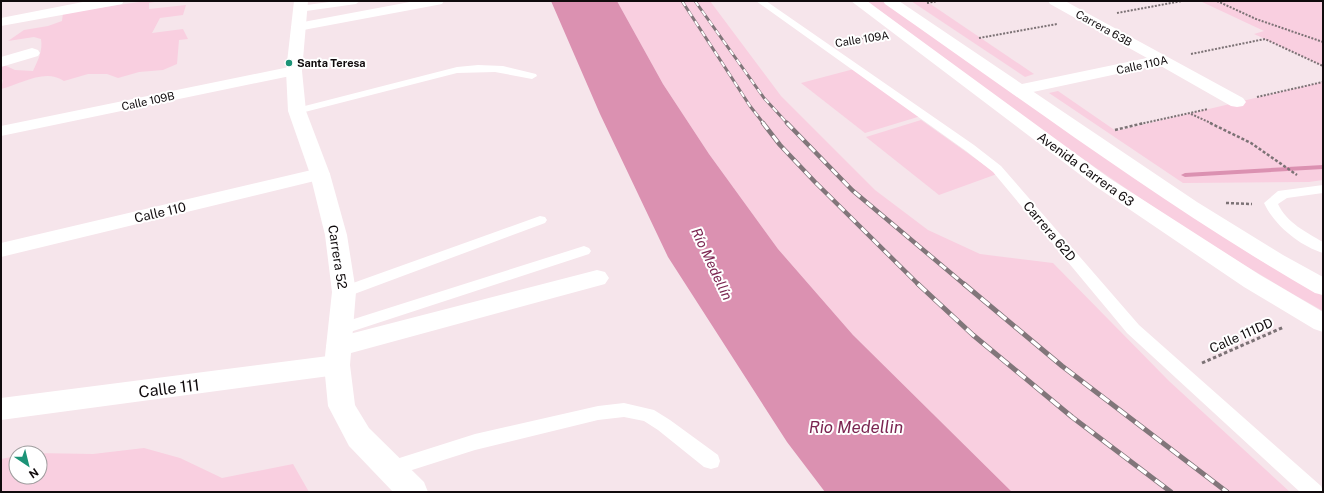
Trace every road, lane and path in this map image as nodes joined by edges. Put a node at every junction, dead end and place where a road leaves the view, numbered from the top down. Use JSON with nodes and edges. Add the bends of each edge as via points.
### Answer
{"nodes":[{"id":1,"x":117,"y":1,"type":"edge"},
{"id":2,"x":356,"y":1,"type":"edge"},
{"id":3,"x":437,"y":1,"type":"edge"},
{"id":4,"x":760,"y":1,"type":"edge"},
{"id":5,"x":858,"y":1,"type":"edge"},
{"id":6,"x":890,"y":1,"type":"edge"},
{"id":7,"x":1055,"y":1,"type":"edge"},
{"id":8,"x":1217,"y":1,"type":"edge"},
{"id":9,"x":299,"y":12,"type":"edge"},
{"id":10,"x":1,"y":22,"type":"edge"},
{"id":11,"x":900,"y":32,"type":"junction"},
{"id":12,"x":1323,"y":42,"type":"edge"},
{"id":13,"x":824,"y":45,"type":"junction"},
{"id":14,"x":32,"y":53,"type":"dead end"},
{"id":15,"x":1161,"y":60,"type":"junction"},
{"id":16,"x":1,"y":62,"type":"edge"},
{"id":17,"x":1323,"y":66,"type":"edge"},
{"id":18,"x":294,"y":71,"type":"junction"},
{"id":19,"x":532,"y":76,"type":"dead end"},
{"id":20,"x":1019,"y":90,"type":"junction"},
{"id":21,"x":1237,"y":102,"type":"dead end"},
{"id":22,"x":298,"y":111,"type":"junction"},
{"id":23,"x":1191,"y":113,"type":"dead end"},
{"id":24,"x":1,"y":130,"type":"edge"},
{"id":25,"x":320,"y":174,"type":"junction"},
{"id":26,"x":1302,"y":179,"type":"dead end"},
{"id":27,"x":1323,"y":189,"type":"edge"},
{"id":28,"x":1224,"y":202,"type":"dead end"},
{"id":29,"x":1271,"y":203,"type":"junction"},
{"id":30,"x":540,"y":220,"type":"dead end"},
{"id":31,"x":1323,"y":248,"type":"edge"},
{"id":32,"x":1,"y":250,"type":"edge"},
{"id":33,"x":584,"y":251,"type":"dead end"},
{"id":34,"x":597,"y":278,"type":"dead end"},
{"id":35,"x":1323,"y":287,"type":"edge"},
{"id":36,"x":344,"y":292,"type":"junction"},
{"id":37,"x":1316,"y":319,"type":"edge"},
{"id":38,"x":339,"y":347,"type":"junction"},
{"id":39,"x":1181,"y":372,"type":"junction"},
{"id":40,"x":1,"y":409,"type":"edge"},
{"id":41,"x":711,"y":461,"type":"dead end"},
{"id":42,"x":390,"y":469,"type":"junction"},
{"id":43,"x":413,"y":492,"type":"edge"},
{"id":44,"x":1314,"y":492,"type":"edge"}],
"edges":[{"from":1,"to":10,"type":"main road"},
{"from":2,"to":9,"type":"lane"},
{"from":3,"to":9,"type":"main road"},
{"from":4,"to":13,"type":"lane","name":"Carrera 62D"},
{"from":5,"to":11,"type":"main road","name":"Avenida Carrera 63"},
{"from":6,"to":20,"type":"main road","name":"Avenida Carrera 63"},
{"from":7,"to":15,"type":"main road","name":"Carrera 63B"},
{"from":8,"to":12,"type":"path","via":[[1256,19]]},
{"from":9,"to":18,"type":"main road","name":"Carrera 52"},
{"from":11,"to":13,"type":"path","name":"Calle 109A"},
{"from":11,"to":37,"type":"main road","name":"Avenida Carrera 63","via":[[1102,182],[1210,254]]},
{"from":13,"to":39,"type":"lane","name":"Carrera 62D","via":[[997,169],[1133,329]]},
{"from":14,"to":16,"type":"main road"},
{"from":15,"to":17,"type":"path","name":"Calle 110A","via":[[1265,39]]},
{"from":15,"to":20,"type":"main road","name":"Calle 110A"},
{"from":15,"to":21,"type":"main road","name":"Carrera 63B"},
{"from":18,"to":22,"type":"main road","name":"Carrera 52"},
{"from":18,"to":24,"type":"main road","name":"Calle 109B"},
{"from":19,"to":22,"type":"lane","via":[[502,68],[457,70]]},
{"from":20,"to":35,"type":"main road","name":"Avenida Carrera 63","via":[[1190,207]]},
{"from":22,"to":25,"type":"main road","name":"Carrera 52"},
{"from":23,"to":26,"type":"path","via":[[1251,143]]},
{"from":25,"to":32,"type":"main road","name":"Calle 110"},
{"from":25,"to":36,"type":"main road","name":"Carrera 52","via":[[336,235]]},
{"from":27,"to":29,"type":"lane","via":[[1283,194]]},
{"from":28,"to":29,"type":"path"},
{"from":29,"to":31,"type":"lane","via":[[1280,221]]},
{"from":30,"to":36,"type":"lane"},
{"from":33,"to":38,"type":"lane"},
{"from":34,"to":38,"type":"main road","name":"Calle 111"},
{"from":36,"to":38,"type":"main road","name":"Carrera 52"},
{"from":37,"to":39,"type":"path","name":"Calle 111DD"},
{"from":38,"to":40,"type":"main road","name":"Calle 111","via":[[182,387]]},
{"from":38,"to":42,"type":"main road","name":"Carrera 52","via":[[342,406],[359,437]]},
{"from":39,"to":44,"type":"lane","name":"Carrera 62D"},
{"from":41,"to":42,"type":"lane","via":[[648,415],[624,410],[598,413],[476,442]]},
{"from":42,"to":43,"type":"main road","name":"Carrera 52"}]}
